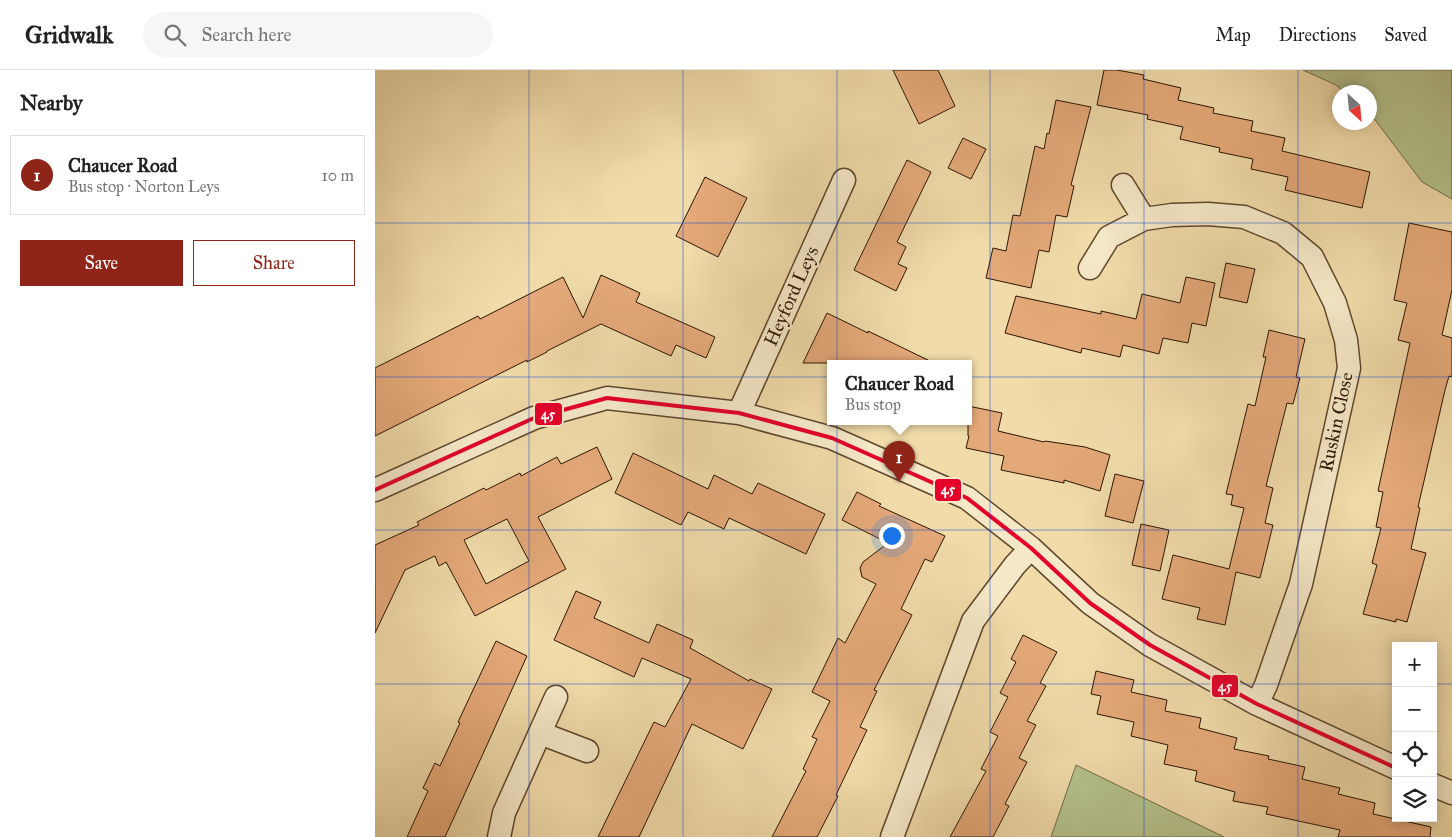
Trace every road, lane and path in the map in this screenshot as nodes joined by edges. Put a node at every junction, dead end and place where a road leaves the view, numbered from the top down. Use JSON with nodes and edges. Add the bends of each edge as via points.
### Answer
{"nodes":[{"id":1,"x":843,"y":180,"type":"dead end"},
{"id":2,"x":1123,"y":185,"type":"dead end"},
{"id":3,"x":1144,"y":219,"type":"junction"},
{"id":4,"x":1090,"y":268,"type":"dead end"},
{"id":5,"x":739,"y":413,"type":"junction"},
{"id":6,"x":375,"y":490,"type":"edge"},
{"id":7,"x":1031,"y":548,"type":"junction"},
{"id":8,"x":556,"y":697,"type":"dead end"},
{"id":9,"x":1257,"y":704,"type":"junction"},
{"id":10,"x":540,"y":733,"type":"junction"},
{"id":11,"x":587,"y":751,"type":"dead end"},
{"id":12,"x":1392,"y":766,"type":"edge"},
{"id":13,"x":1437,"y":787,"type":"edge"},
{"id":14,"x":1452,"y":793,"type":"edge"},
{"id":15,"x":499,"y":837,"type":"edge"},
{"id":16,"x":892,"y":837,"type":"edge"}],
"edges":[{"from":1,"to":5,"type":"street","name":"Heyford Leys"},
{"from":2,"to":3,"type":"street"},
{"from":3,"to":4,"type":"street","name":"Ruskin Close","via":[[1109,237]]},
{"from":3,"to":9,"type":"street","name":"Ruskin Close","via":[[1208,214],[1243,217],[1283,233],[1312,257],[1335,303],[1346,340],[1349,368],[1301,584]]},
{"from":5,"to":6,"type":"street","via":[[607,398],[534,418]]},
{"from":5,"to":7,"type":"street","via":[[832,438],[967,498]]},
{"from":7,"to":9,"type":"street","via":[[1091,603],[1150,645]]},
{"from":7,"to":16,"type":"street","via":[[973,621]]},
{"from":8,"to":10,"type":"street"},
{"from":9,"to":12,"type":"street"},
{"from":10,"to":11,"type":"street"},
{"from":10,"to":15,"type":"street","via":[[504,813]]},
{"from":13,"to":14,"type":"street"}]}
